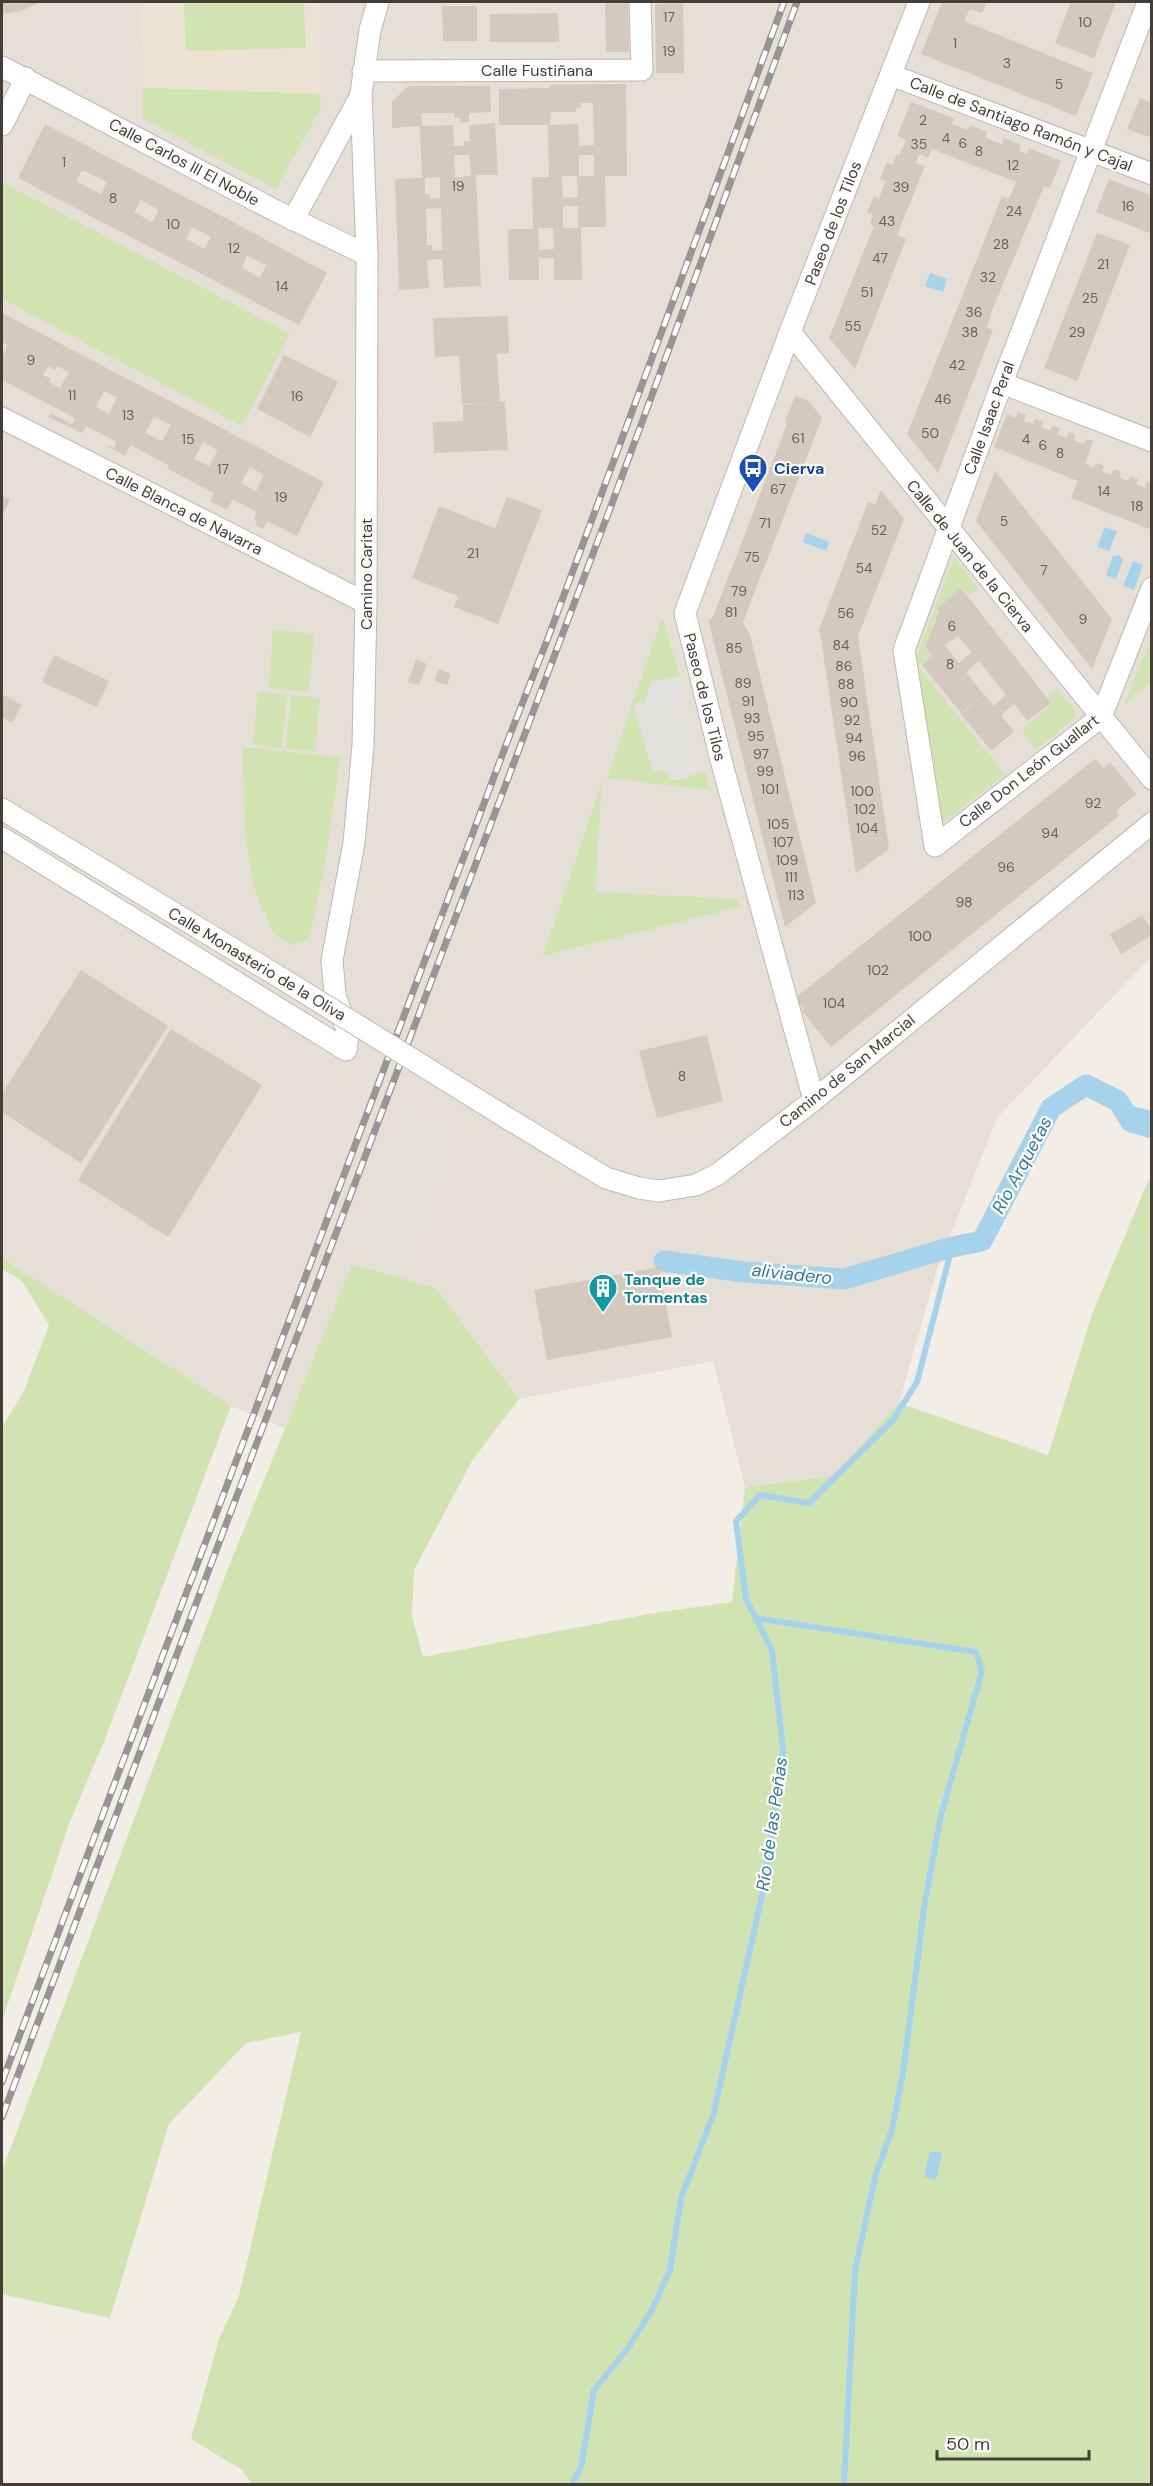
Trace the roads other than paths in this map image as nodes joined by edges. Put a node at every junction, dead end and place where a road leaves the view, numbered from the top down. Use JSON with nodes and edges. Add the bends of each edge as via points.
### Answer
{"nodes":[{"id":1,"x":378,"y":2,"type":"edge"},
{"id":2,"x":640,"y":2,"type":"edge"},
{"id":3,"x":920,"y":2,"type":"edge"},
{"id":4,"x":1148,"y":2,"type":"edge"},
{"id":5,"x":2,"y":67,"type":"edge"},
{"id":6,"x":363,"y":71,"type":"junction"},
{"id":7,"x":891,"y":75,"type":"junction"},
{"id":8,"x":26,"y":78,"type":"junction"},
{"id":9,"x":361,"y":93,"type":"junction"},
{"id":10,"x":2,"y":125,"type":"edge"},
{"id":11,"x":1091,"y":151,"type":"junction"},
{"id":12,"x":1152,"y":174,"type":"edge"},
{"id":13,"x":294,"y":220,"type":"junction"},
{"id":14,"x":367,"y":255,"type":"junction"},
{"id":15,"x":790,"y":332,"type":"junction"},
{"id":16,"x":1002,"y":382,"type":"junction"},
{"id":17,"x":2,"y":418,"type":"edge"},
{"id":18,"x":1152,"y":441,"type":"edge"},
{"id":19,"x":948,"y":529,"type":"junction"},
{"id":20,"x":1152,"y":588,"type":"edge"},
{"id":21,"x":366,"y":603,"type":"junction"},
{"id":22,"x":1101,"y":717,"type":"junction"},
{"id":23,"x":1152,"y":779,"type":"edge"},
{"id":24,"x":2,"y":809,"type":"edge"},
{"id":25,"x":1152,"y":823,"type":"edge"},
{"id":26,"x":2,"y":838,"type":"edge"},
{"id":27,"x":935,"y":846,"type":"joint"},
{"id":28,"x":814,"y":1100,"type":"junction"},
{"id":29,"x":512,"y":1121,"type":"joint"}],
"edges":[{"from":1,"to":6,"type":"street","name":"Camino Caritat"},
{"from":2,"to":6,"type":"street","name":"Calle Fustiñana","via":[[642,70]]},
{"from":3,"to":7,"type":"street","name":"Paseo de los Tilos"},
{"from":4,"to":11,"type":"street","name":"Calle Isaac Peral"},
{"from":5,"to":8,"type":"street","name":"Calle Carlos III El Noble"},
{"from":6,"to":9,"type":"street","name":"Camino Caritat"},
{"from":7,"to":11,"type":"street","name":"Calle de Santiago Ramón y Cajal"},
{"from":7,"to":15,"type":"street","name":"Paseo de los Tilos"},
{"from":8,"to":10,"type":"street"},
{"from":8,"to":13,"type":"street","name":"Calle Carlos III El Noble"},
{"from":9,"to":13,"type":"street","name":"Camino Caritat"},
{"from":9,"to":14,"type":"street","name":"Camino Caritat"},
{"from":11,"to":12,"type":"street","name":"Calle de Santiago Ramón y Cajal"},
{"from":11,"to":16,"type":"street","name":"Calle Isaac Peral"},
{"from":13,"to":14,"type":"street","name":"Calle Carlos III El Noble"},
{"from":14,"to":21,"type":"street","name":"Camino Caritat"},
{"from":15,"to":19,"type":"street","name":"Calle de Juan de la Cierva"},
{"from":15,"to":28,"type":"street","name":"Paseo de los Tilos","via":[[685,613]]},
{"from":16,"to":18,"type":"street"},
{"from":16,"to":19,"type":"street","name":"Calle Isaac Peral"},
{"from":17,"to":21,"type":"street","name":"Calle Blanca de Navarra"},
{"from":19,"to":22,"type":"street","name":"Calle de Juan de la Cierva"},
{"from":19,"to":27,"type":"street","name":"Calle Isaac Peral","via":[[903,650]]},
{"from":20,"to":22,"type":"street","name":"Calle Don León Guallart"},
{"from":21,"to":26,"type":"street","name":"Camino Caritat","via":[[359,796],[332,960],[335,995],[348,1033],[346,1050]]},
{"from":22,"to":23,"type":"street","name":"Calle de Juan de la Cierva"},
{"from":22,"to":27,"type":"street","name":"Calle Don León Guallart"},
{"from":24,"to":29,"type":"street","name":"Calle Monasterio de la Oliva","bridge":true},
{"from":25,"to":28,"type":"street","name":"Camino de San Marcial"},
{"from":28,"to":29,"type":"street","name":"Camino de San Marcial","via":[[718,1174],[696,1185],[659,1191],[606,1178]]}]}
